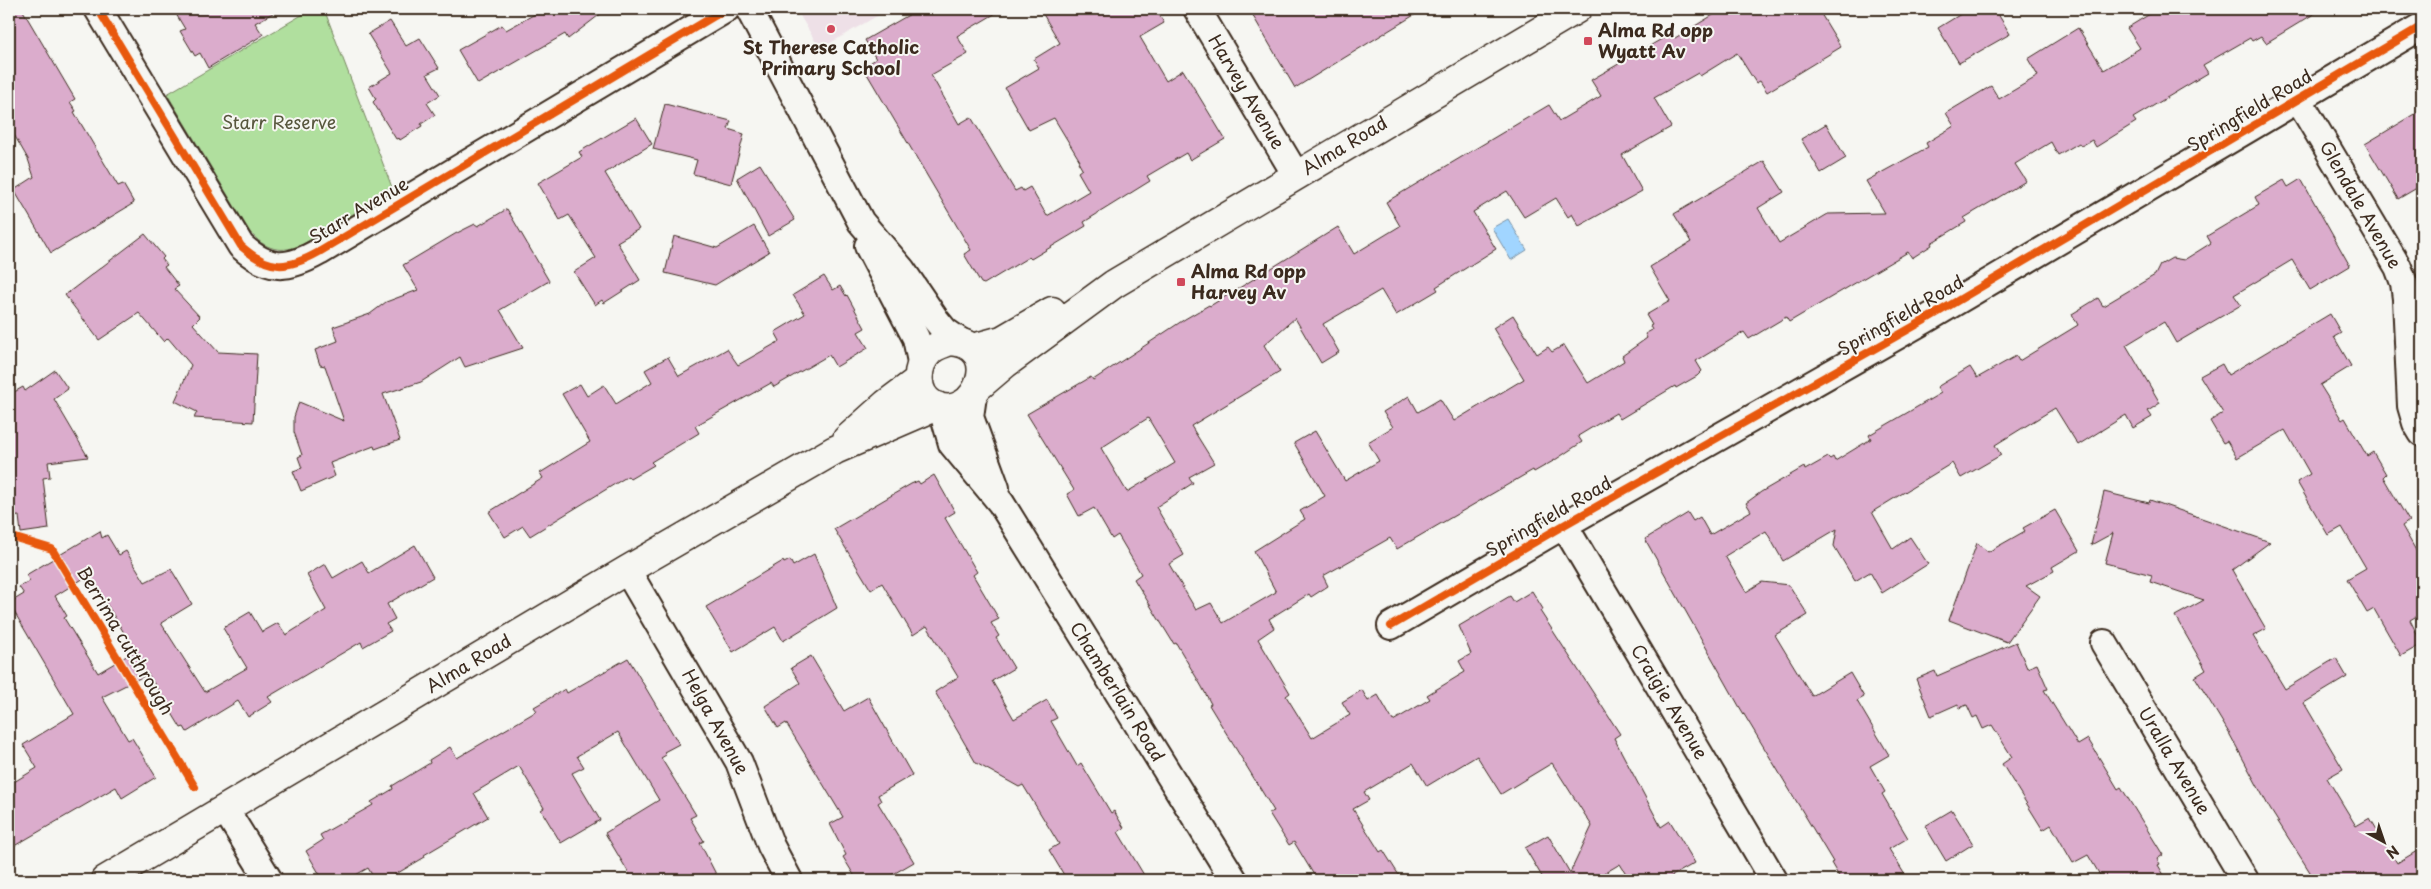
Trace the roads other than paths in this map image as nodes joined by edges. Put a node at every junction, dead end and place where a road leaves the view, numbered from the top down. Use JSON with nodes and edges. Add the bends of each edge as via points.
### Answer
{"nodes":[{"id":1,"x":98,"y":9,"type":"edge"},
{"id":2,"x":726,"y":9,"type":"edge"},
{"id":3,"x":749,"y":9,"type":"edge"},
{"id":4,"x":1197,"y":9,"type":"edge"},
{"id":5,"x":1577,"y":9,"type":"edge"},
{"id":6,"x":2422,"y":26,"type":"edge"},
{"id":7,"x":2298,"y":99,"type":"junction"},
{"id":8,"x":1296,"y":176,"type":"junction"},
{"id":9,"x":861,"y":222,"type":"junction"},
{"id":10,"x":1114,"y":284,"type":"junction"},
{"id":11,"x":967,"y":345,"type":"junction"},
{"id":12,"x":919,"y":371,"type":"junction"},
{"id":13,"x":975,"y":391,"type":"junction"},
{"id":14,"x":939,"y":408,"type":"junction"},
{"id":15,"x":2422,"y":433,"type":"edge"},
{"id":16,"x":835,"y":450,"type":"junction"},
{"id":17,"x":1001,"y":503,"type":"junction"},
{"id":18,"x":1564,"y":525,"type":"junction"},
{"id":19,"x":627,"y":570,"type":"junction"},
{"id":20,"x":1391,"y":626,"type":"dead end"},
{"id":21,"x":2104,"y":642,"type":"dead end"},
{"id":22,"x":226,"y":809,"type":"junction"},
{"id":23,"x":105,"y":880,"type":"edge"},
{"id":24,"x":268,"y":880,"type":"edge"},
{"id":25,"x":789,"y":880,"type":"edge"},
{"id":26,"x":1234,"y":880,"type":"edge"},
{"id":27,"x":1774,"y":880,"type":"edge"},
{"id":28,"x":2245,"y":880,"type":"edge"}],
"edges":[{"from":1,"to":2,"type":"street","name":"Starr Avenue","via":[[242,246],[269,265],[286,266],[303,262]]},
{"from":3,"to":9,"type":"street"},
{"from":4,"to":8,"type":"street","name":"Harvey Avenue"},
{"from":5,"to":8,"type":"main road","name":"Alma Road"},
{"from":6,"to":7,"type":"street","name":"Springfield Road"},
{"from":7,"to":15,"type":"street","name":"Glendale Avenue","via":[[2401,275],[2406,299],[2411,406]]},
{"from":7,"to":18,"type":"street","name":"Springfield Road","via":[[1925,320]]},
{"from":8,"to":10,"type":"main road","name":"Alma Road"},
{"from":9,"to":11,"type":"street","via":[[902,270],[936,320]]},
{"from":9,"to":12,"type":"street","via":[[866,243],[916,338]]},
{"from":10,"to":11,"type":"main road","name":"Alma Road","via":[[1095,286],[1002,340]]},
{"from":10,"to":13,"type":"main road","name":"Alma Road","via":[[1005,364]]},
{"from":11,"to":12,"type":"main road","via":[[950,341],[930,350]]},
{"from":11,"to":13,"type":"main road","via":[[981,364],[982,377]]},
{"from":12,"to":14,"type":"main road","via":[[922,392],[930,403]]},
{"from":12,"to":16,"type":"main road","name":"Alma Road"},
{"from":13,"to":14,"type":"main road","via":[[963,404],[951,409]]},
{"from":13,"to":17,"type":"street","name":"Chamberlain Road","via":[[970,417]]},
{"from":14,"to":16,"type":"main road","name":"Alma Road"},
{"from":14,"to":17,"type":"street","name":"Chamberlain Road","via":[[952,444]]},
{"from":16,"to":19,"type":"main road","name":"Alma Road"},
{"from":17,"to":26,"type":"street","name":"Chamberlain Road"},
{"from":18,"to":20,"type":"street","name":"Springfield Road"},
{"from":18,"to":27,"type":"street","name":"Craigie Avenue"},
{"from":19,"to":22,"type":"main road","name":"Alma Road"},
{"from":19,"to":25,"type":"street","name":"Helga Avenue","via":[[739,762],[770,846]]},
{"from":21,"to":28,"type":"street","name":"Uralla Avenue"},
{"from":22,"to":23,"type":"main road","name":"Alma Road"},
{"from":22,"to":24,"type":"street"}]}
